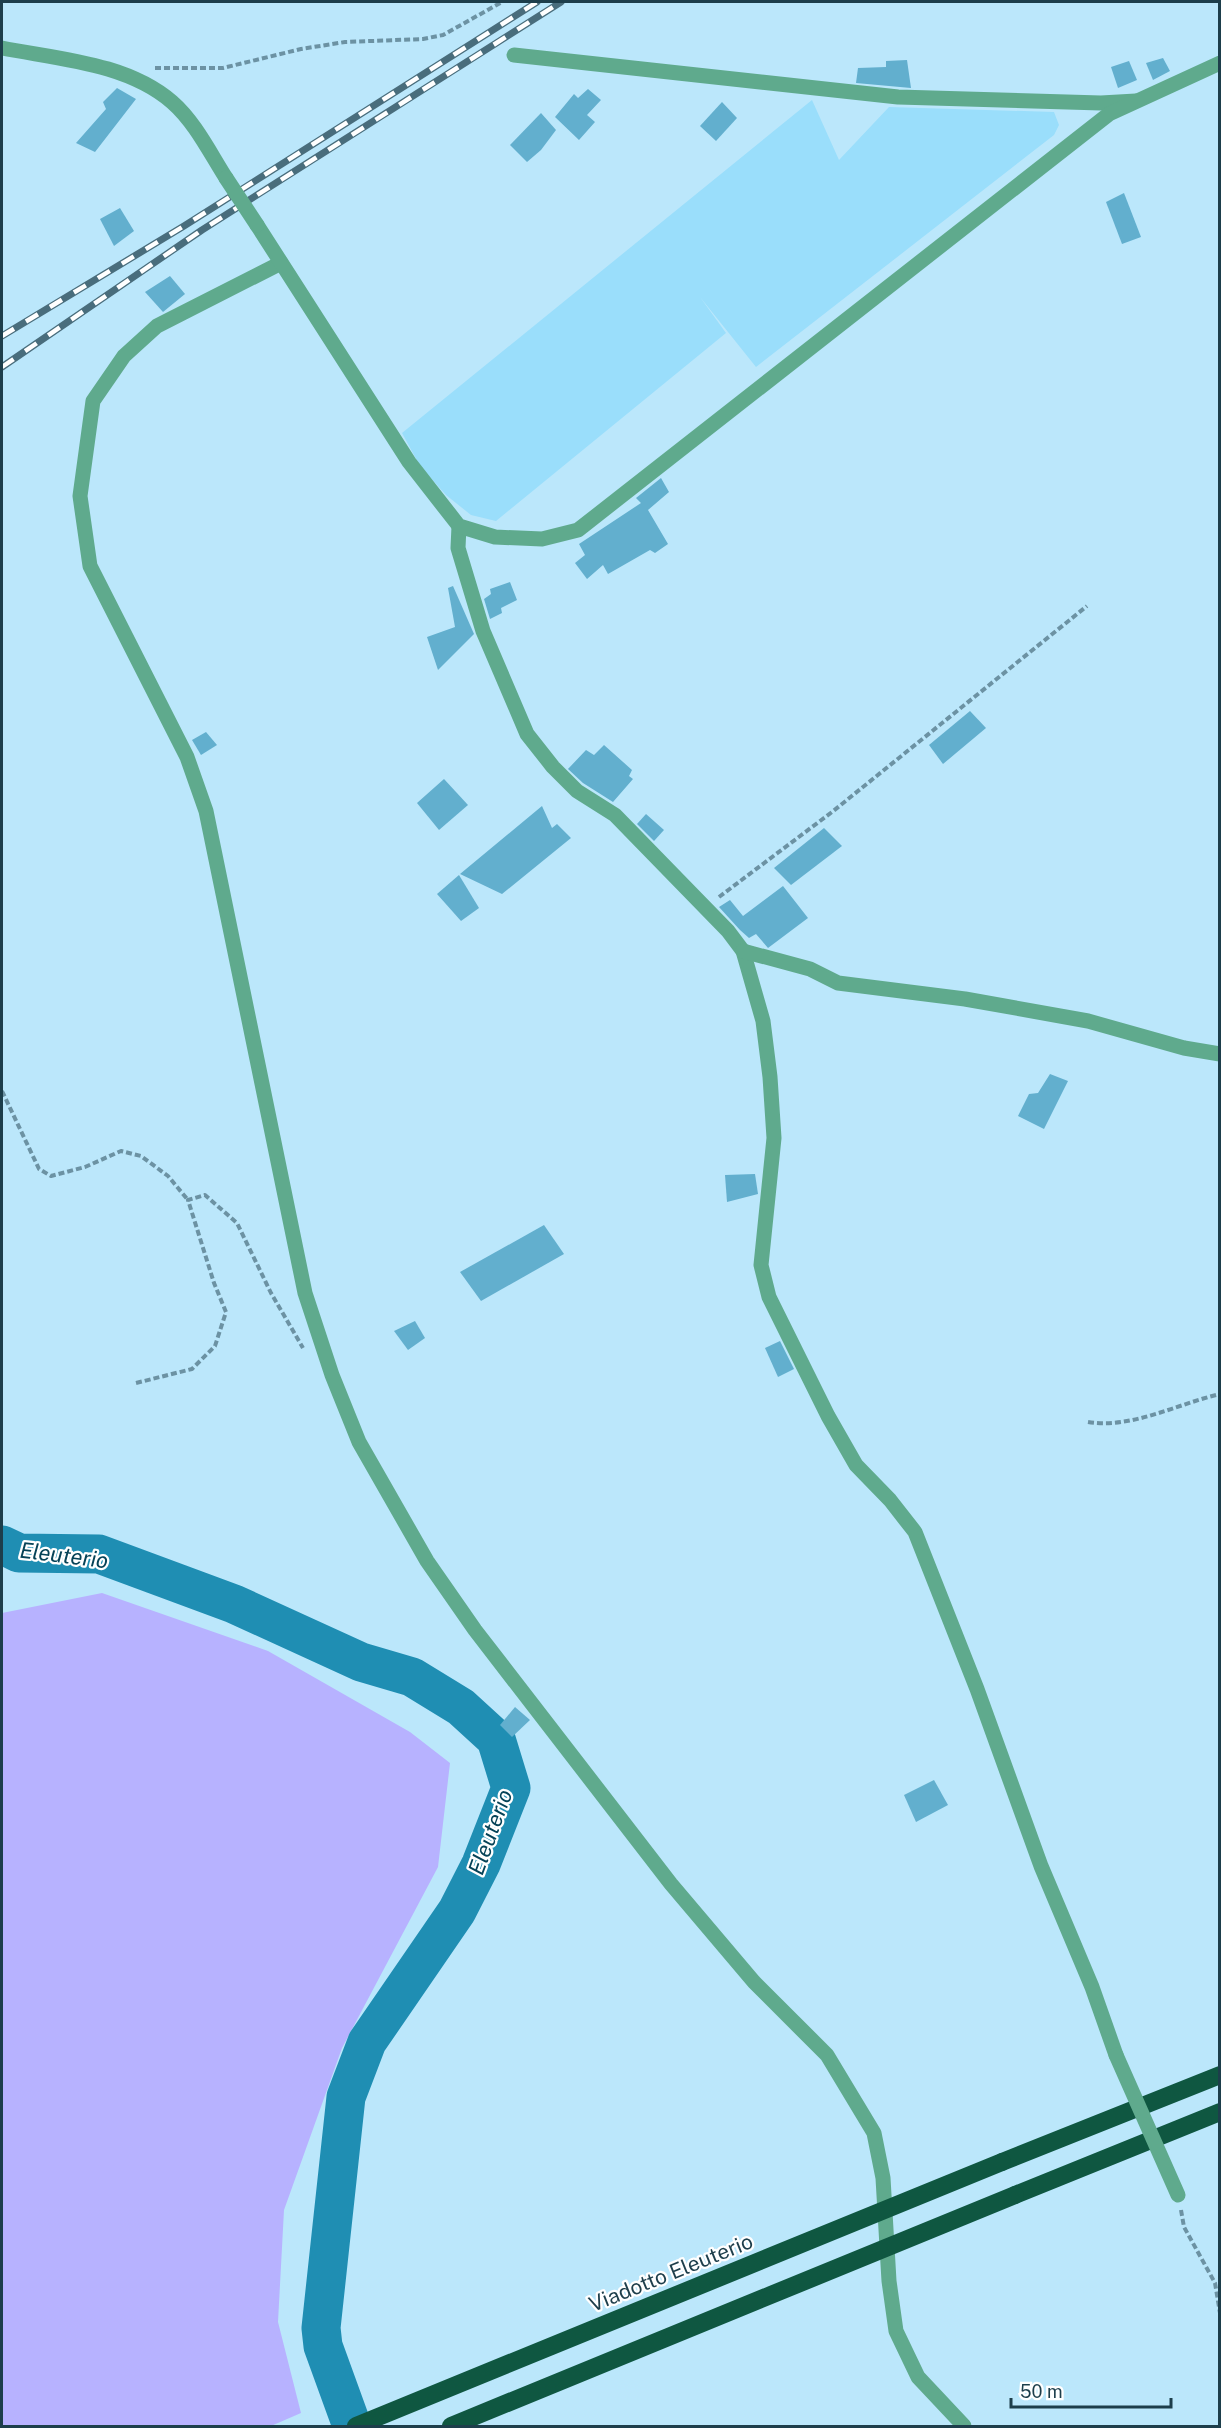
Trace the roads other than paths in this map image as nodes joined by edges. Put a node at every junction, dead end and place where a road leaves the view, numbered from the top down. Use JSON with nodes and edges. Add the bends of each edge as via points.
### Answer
{"nodes":[{"id":1,"x":2,"y":48,"type":"edge"},
{"id":2,"x":514,"y":55,"type":"dead end"},
{"id":3,"x":1220,"y":63,"type":"edge"},
{"id":4,"x":1139,"y":101,"type":"junction"},
{"id":5,"x":281,"y":263,"type":"junction"},
{"id":6,"x":459,"y":526,"type":"junction"},
{"id":7,"x":743,"y":951,"type":"junction"},
{"id":8,"x":1220,"y":1054,"type":"edge"},
{"id":9,"x":1220,"y":2075,"type":"edge"},
{"id":10,"x":1220,"y":2112,"type":"edge"},
{"id":11,"x":1178,"y":2195,"type":"road end"},
{"id":12,"x":356,"y":2427,"type":"edge"},
{"id":13,"x":451,"y":2427,"type":"edge"},
{"id":14,"x":964,"y":2427,"type":"edge"}],
"edges":[{"from":1,"to":5,"type":"street","bridge":true,"via":[[90,65],[142,81],[172,103],[191,124]]},
{"from":2,"to":4,"type":"street","via":[[898,97]]},
{"from":3,"to":4,"type":"street"},
{"from":4,"to":6,"type":"street","via":[[1109,114],[578,530],[542,540],[495,537]]},
{"from":5,"to":6,"type":"street","via":[[409,462]]},
{"from":5,"to":14,"type":"street","via":[[157,326],[124,356],[93,401],[80,496],[90,566],[187,757],[206,811],[305,1293],[359,1442],[428,1561],[475,1630],[671,1884],[754,1982],[827,2055],[874,2133],[883,2178],[896,2331],[918,2377]]},
{"from":6,"to":7,"type":"street","via":[[458,549],[483,632],[527,734],[577,791],[615,815]]},
{"from":7,"to":8,"type":"street","via":[[810,969],[838,983],[965,999],[1088,1021]]},
{"from":7,"to":11,"type":"street","bridge":true,"via":[[763,1021],[770,1077],[774,1138],[761,1265],[769,1297],[856,1465],[915,1532],[1041,1866],[1116,2055]]},
{"from":9,"to":12,"type":"highway","name":"Viadotto Eleuterio","bridge":true},
{"from":10,"to":13,"type":"highway","bridge":true}]}
